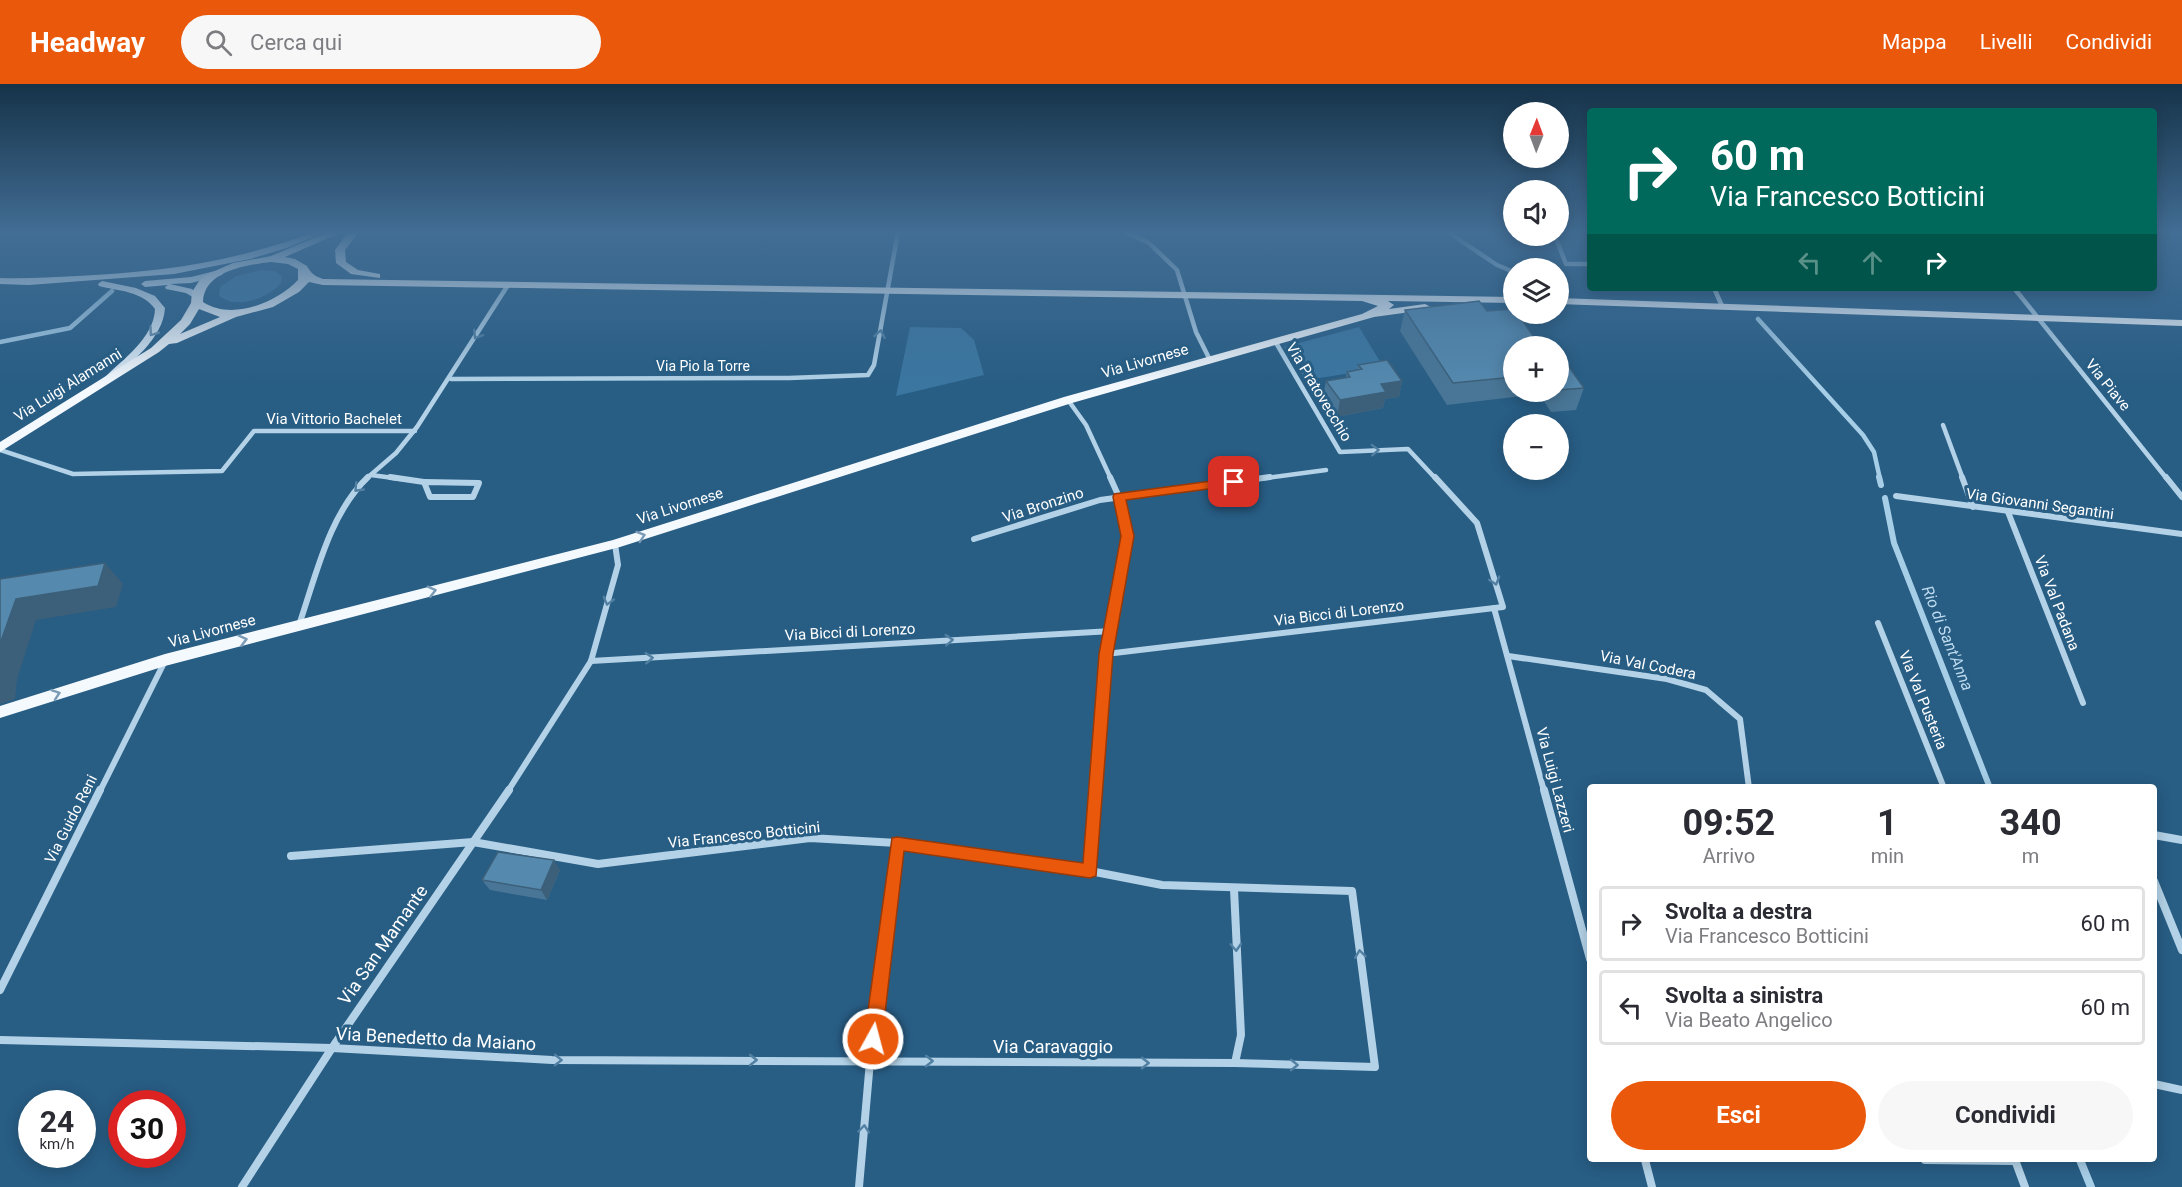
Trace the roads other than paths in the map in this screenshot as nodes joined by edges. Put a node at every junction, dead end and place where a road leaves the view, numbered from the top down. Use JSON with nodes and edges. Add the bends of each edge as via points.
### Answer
{"nodes":[{"id":1,"x":85,"y":283,"type":"edge"},
{"id":2,"x":128,"y":283,"type":"edge"},
{"id":3,"x":153,"y":283,"type":"edge"},
{"id":4,"x":205,"y":283,"type":"edge"},
{"id":5,"x":300,"y":283,"type":"edge"},
{"id":6,"x":414,"y":283,"type":"edge"},
{"id":7,"x":497,"y":283,"type":"edge"},
{"id":8,"x":888,"y":283,"type":"edge"},
{"id":9,"x":1181,"y":283,"type":"edge"},
{"id":10,"x":147,"y":284,"type":"junction"},
{"id":11,"x":508,"y":285,"type":"junction"},
{"id":12,"x":887,"y":291,"type":"junction"},
{"id":13,"x":1715,"y":291,"type":"edge"},
{"id":14,"x":2016,"y":291,"type":"edge"},
{"id":15,"x":1185,"y":294,"type":"junction"},
{"id":16,"x":1364,"y":298,"type":"junction"},
{"id":17,"x":196,"y":299,"type":"junction"},
{"id":18,"x":1487,"y":299,"type":"junction"},
{"id":19,"x":1503,"y":300,"type":"edge"},
{"id":20,"x":1569,"y":301,"type":"edge"},
{"id":21,"x":1722,"y":306,"type":"junction"},
{"id":22,"x":246,"y":312,"type":"junction"},
{"id":23,"x":1366,"y":316,"type":"junction"},
{"id":24,"x":2038,"y":317,"type":"junction"},
{"id":25,"x":2182,"y":323,"type":"edge"},
{"id":26,"x":1275,"y":341,"type":"junction"},
{"id":27,"x":154,"y":350,"type":"junction"},
{"id":28,"x":1210,"y":360,"type":"junction"},
{"id":29,"x":451,"y":379,"type":"junction"},
{"id":30,"x":106,"y":381,"type":"junction"},
{"id":31,"x":1068,"y":400,"type":"junction"},
{"id":32,"x":1943,"y":425,"type":"dead end"},
{"id":33,"x":415,"y":430,"type":"junction"},
{"id":34,"x":0,"y":449,"type":"edge"},
{"id":35,"x":1326,"y":470,"type":"dead end"},
{"id":36,"x":371,"y":475,"type":"junction"},
{"id":37,"x":424,"y":482,"type":"junction"},
{"id":38,"x":1896,"y":496,"type":"dead end"},
{"id":39,"x":1119,"y":497,"type":"junction"},
{"id":40,"x":2182,"y":497,"type":"edge"},
{"id":41,"x":1973,"y":507,"type":"junction"},
{"id":42,"x":2008,"y":512,"type":"junction"},
{"id":43,"x":2182,"y":534,"type":"edge"},
{"id":44,"x":974,"y":539,"type":"dead end"},
{"id":45,"x":615,"y":544,"type":"junction"},
{"id":46,"x":1503,"y":607,"type":"joint"},
{"id":47,"x":1494,"y":608,"type":"junction"},
{"id":48,"x":1878,"y":623,"type":"dead end"},
{"id":49,"x":299,"y":626,"type":"junction"},
{"id":50,"x":1112,"y":631,"type":"junction"},
{"id":51,"x":1106,"y":654,"type":"junction"},
{"id":52,"x":1508,"y":656,"type":"junction"},
{"id":53,"x":165,"y":660,"type":"junction"},
{"id":54,"x":591,"y":661,"type":"junction"},
{"id":55,"x":2083,"y":703,"type":"dead end"},
{"id":56,"x":0,"y":712,"type":"edge"},
{"id":57,"x":1748,"y":784,"type":"edge"},
{"id":58,"x":1942,"y":784,"type":"edge"},
{"id":59,"x":2157,"y":836,"type":"edge"},
{"id":60,"x":2182,"y":840,"type":"edge"},
{"id":61,"x":473,"y":842,"type":"junction"},
{"id":62,"x":897,"y":843,"type":"junction"},
{"id":63,"x":291,"y":856,"type":"dead end"},
{"id":64,"x":1090,"y":871,"type":"junction"},
{"id":65,"x":2157,"y":888,"type":"edge"},
{"id":66,"x":1233,"y":889,"type":"junction"},
{"id":67,"x":1587,"y":948,"type":"edge"},
{"id":68,"x":2182,"y":950,"type":"edge"},
{"id":69,"x":0,"y":990,"type":"edge"},
{"id":70,"x":0,"y":1040,"type":"edge"},
{"id":71,"x":332,"y":1048,"type":"junction"},
{"id":72,"x":870,"y":1060,"type":"junction"},
{"id":73,"x":1235,"y":1064,"type":"junction"},
{"id":74,"x":2157,"y":1085,"type":"edge"},
{"id":75,"x":2182,"y":1090,"type":"edge"},
{"id":76,"x":1646,"y":1162,"type":"edge"},
{"id":77,"x":2016,"y":1162,"type":"edge"},
{"id":78,"x":242,"y":1187,"type":"edge"},
{"id":79,"x":859,"y":1187,"type":"edge"},
{"id":80,"x":1652,"y":1187,"type":"edge"},
{"id":81,"x":2025,"y":1187,"type":"edge"}],
"edges":[{"from":1,"to":30,"type":"main road","one_way":true,"via":[[134,290],[154,297],[161,307],[161,319],[152,335]]},
{"from":2,"to":10,"type":"main road"},
{"from":3,"to":10,"type":"main road"},
{"from":4,"to":17,"type":"main road","name":"Via Luigi Alamanni"},
{"from":5,"to":22,"type":"main road","name":"Via Luigi Alamanni","via":[[289,296]]},
{"from":6,"to":11,"type":"main road"},
{"from":7,"to":11,"type":"main road"},
{"from":8,"to":12,"type":"street","name":"Via Pio la Torre"},
{"from":9,"to":15,"type":"street"},
{"from":10,"to":17,"type":"main road","via":[[176,288]]},
{"from":11,"to":12,"type":"main road"},
{"from":11,"to":29,"type":"street","one_way":true},
{"from":12,"to":15,"type":"main road"},
{"from":29,"to":12,"type":"street","name":"Via Pio la Torre","one_way":true,"via":[[868,375],[874,365]]},
{"from":13,"to":21,"type":"street"},
{"from":14,"to":24,"type":"street","name":"Via Piave"},
{"from":15,"to":16,"type":"main road"},
{"from":15,"to":28,"type":"street","via":[[1196,332]]},
{"from":16,"to":18,"type":"main road"},
{"from":16,"to":23,"type":"main road","name":"Via Livornese","via":[[1388,305]]},
{"from":17,"to":22,"type":"main road","via":[[201,308],[220,313]]},
{"from":17,"to":27,"type":"main road","name":"Via Luigi Alamanni","via":[[186,322]]},
{"from":18,"to":19,"type":"main road"},
{"from":18,"to":23,"type":"main road","name":"Via Livornese"},
{"from":20,"to":21,"type":"main road"},
{"from":21,"to":24,"type":"main road"},
{"from":22,"to":27,"type":"main road","name":"Via Luigi Alamanni","via":[[221,319]]},
{"from":23,"to":26,"type":"main road","name":"Via Livornese"},
{"from":24,"to":25,"type":"main road"},
{"from":24,"to":40,"type":"street","name":"Via Piave"},
{"from":26,"to":28,"type":"main road","name":"Via Livornese"},
{"from":26,"to":46,"type":"street","name":"Via Pratovecchio","one_way":true,"via":[[1340,452],[1408,449],[1477,523]]},
{"from":27,"to":30,"type":"main road","name":"Via Luigi Alamanni"},
{"from":28,"to":31,"type":"main road","name":"Via Livornese"},
{"from":29,"to":33,"type":"street"},
{"from":30,"to":34,"type":"main road","name":"Via Luigi Alamanni"},
{"from":31,"to":39,"type":"street","via":[[1086,425]]},
{"from":45,"to":31,"type":"main road","name":"Via Livornese","one_way":true},
{"from":32,"to":41,"type":"street"},
{"from":33,"to":34,"type":"street","name":"Via Vittorio Bachelet","via":[[254,431],[222,471],[73,474]]},
{"from":33,"to":36,"type":"street","via":[[397,453]]},
{"from":35,"to":39,"type":"street","name":"Via Bronzino"},
{"from":36,"to":37,"type":"street"},
{"from":36,"to":49,"type":"street","one_way":true,"via":[[351,495],[331,532]]},
{"from":37,"to":37,"type":"street","via":[[468,483],[479,483],[473,497],[430,497]]},
{"from":38,"to":41,"type":"street","name":"Via Giovanni Segantini"},
{"from":39,"to":44,"type":"street","name":"Via Bronzino"},
{"from":39,"to":50,"type":"street","via":[[1127,536]]},
{"from":41,"to":42,"type":"street","name":"Via Giovanni Segantini"},
{"from":42,"to":43,"type":"street","name":"Via Giovanni Segantini"},
{"from":42,"to":55,"type":"street","name":"Via Val Padana"},
{"from":49,"to":45,"type":"main road","name":"Via Livornese","one_way":true},
{"from":45,"to":54,"type":"street","name":"Via San Mamante","one_way":true,"via":[[618,566]]},
{"from":46,"to":47,"type":"street","name":"Via Bicci di Lorenzo"},
{"from":47,"to":51,"type":"street","name":"Via Bicci di Lorenzo"},
{"from":47,"to":52,"type":"street","name":"Via Luigi Lazzeri"},
{"from":48,"to":58,"type":"street","name":"Via Val Pusteria"},
{"from":53,"to":49,"type":"main road","name":"Via Livornese","one_way":true},
{"from":50,"to":51,"type":"street"},
{"from":54,"to":50,"type":"street","name":"Via Bicci di Lorenzo","one_way":true},
{"from":51,"to":64,"type":"street"},
{"from":52,"to":57,"type":"street","name":"Via Val Codera","via":[[1667,680],[1706,690],[1740,719]]},
{"from":52,"to":67,"type":"street","name":"Via Luigi Lazzeri"},
{"from":56,"to":53,"type":"main road","name":"Via Livornese","one_way":true},
{"from":53,"to":69,"type":"street","name":"Via Guido Reni"},
{"from":54,"to":61,"type":"street","name":"Via San Mamante"},
{"from":59,"to":60,"type":"street"},
{"from":61,"to":62,"type":"street","name":"Via Francesco Botticini","via":[[598,864],[810,838]]},
{"from":61,"to":63,"type":"street"},
{"from":61,"to":71,"type":"street","name":"Via San Mamante"},
{"from":62,"to":64,"type":"street","name":"Via Francesco Botticini"},
{"from":62,"to":72,"type":"street"},
{"from":64,"to":66,"type":"street","name":"Via Francesco Botticini","via":[[1162,885]]},
{"from":65,"to":68,"type":"street"},
{"from":66,"to":73,"type":"street","one_way":true,"via":[[1240,1035]]},
{"from":73,"to":66,"type":"street","name":"Via Caravaggio","one_way":true,"via":[[1375,1067],[1352,891]]},
{"from":70,"to":71,"type":"street","name":"Via Benedetto da Maiano"},
{"from":71,"to":72,"type":"street","name":"Via Benedetto da Maiano","one_way":true,"via":[[552,1060]]},
{"from":71,"to":78,"type":"street","name":"Via San Mamante"},
{"from":72,"to":73,"type":"street","name":"Via Caravaggio","one_way":true},
{"from":79,"to":72,"type":"street","one_way":true},
{"from":74,"to":75,"type":"street"},
{"from":76,"to":80,"type":"street"},
{"from":77,"to":81,"type":"street"}]}
